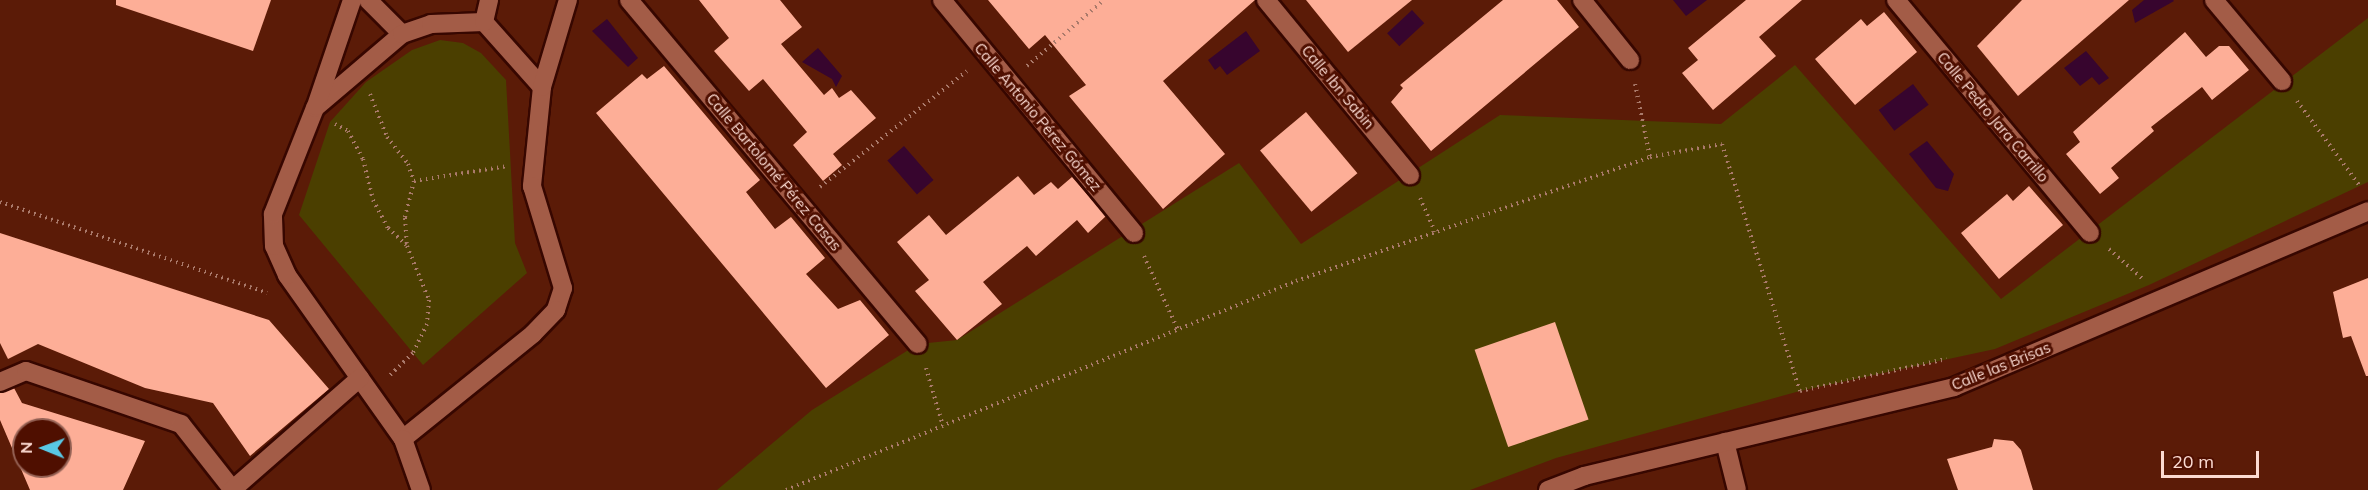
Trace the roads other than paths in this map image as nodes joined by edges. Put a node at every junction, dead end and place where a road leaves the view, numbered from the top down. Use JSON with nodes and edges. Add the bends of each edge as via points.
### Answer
{"nodes":[{"id":1,"x":352,"y":0,"type":"edge"},
{"id":2,"x":368,"y":0,"type":"edge"},
{"id":3,"x":489,"y":0,"type":"edge"},
{"id":4,"x":568,"y":0,"type":"edge"},
{"id":5,"x":629,"y":0,"type":"edge"},
{"id":6,"x":942,"y":0,"type":"edge"},
{"id":7,"x":1266,"y":0,"type":"edge"},
{"id":8,"x":1582,"y":0,"type":"edge"},
{"id":9,"x":1896,"y":0,"type":"edge"},
{"id":10,"x":2214,"y":0,"type":"edge"},
{"id":11,"x":484,"y":22,"type":"junction"},
{"id":12,"x":402,"y":34,"type":"junction"},
{"id":13,"x":1630,"y":60,"type":"road end"},
{"id":14,"x":2282,"y":81,"type":"road end"},
{"id":15,"x":542,"y":87,"type":"junction"},
{"id":16,"x":313,"y":116,"type":"junction"},
{"id":17,"x":1410,"y":175,"type":"road end"},
{"id":18,"x":2368,"y":211,"type":"edge"},
{"id":19,"x":1134,"y":233,"type":"road end"},
{"id":20,"x":2090,"y":233,"type":"road end"},
{"id":21,"x":918,"y":344,"type":"road end"},
{"id":22,"x":360,"y":378,"type":"junction"},
{"id":23,"x":0,"y":382,"type":"edge"},
{"id":24,"x":403,"y":439,"type":"junction"},
{"id":25,"x":1725,"y":442,"type":"junction"},
{"id":26,"x":232,"y":490,"type":"edge"},
{"id":27,"x":421,"y":490,"type":"edge"},
{"id":28,"x":1548,"y":490,"type":"edge"},
{"id":29,"x":1737,"y":490,"type":"edge"}],
"edges":[{"from":1,"to":16,"type":"street"},
{"from":2,"to":12,"type":"street"},
{"from":3,"to":11,"type":"street"},
{"from":4,"to":15,"type":"street"},
{"from":5,"to":21,"type":"street","name":"Calle Bartolomé Pérez Casas"},
{"from":6,"to":19,"type":"street","name":"Calle Antonio Pérez Gómez"},
{"from":7,"to":17,"type":"street","name":"Calle Ibn Sabin"},
{"from":8,"to":13,"type":"street"},
{"from":9,"to":20,"type":"street","name":"Calle Pedro Jara Carrillo"},
{"from":10,"to":14,"type":"street"},
{"from":11,"to":12,"type":"street","via":[[431,24]]},
{"from":11,"to":15,"type":"street"},
{"from":12,"to":16,"type":"street"},
{"from":15,"to":24,"type":"street","via":[[532,165],[539,221],[560,263],[564,288],[556,310]]},
{"from":16,"to":22,"type":"street","via":[[273,214],[274,246],[287,275]]},
{"from":18,"to":25,"type":"street","name":"Calle las Brisas","via":[[1954,387]]},
{"from":22,"to":24,"type":"street"},
{"from":22,"to":26,"type":"street"},
{"from":23,"to":26,"type":"street","via":[[26,371],[182,424]]},
{"from":24,"to":27,"type":"street"},
{"from":25,"to":28,"type":"street","name":"Calle las Brisas"},
{"from":25,"to":29,"type":"street"}]}
